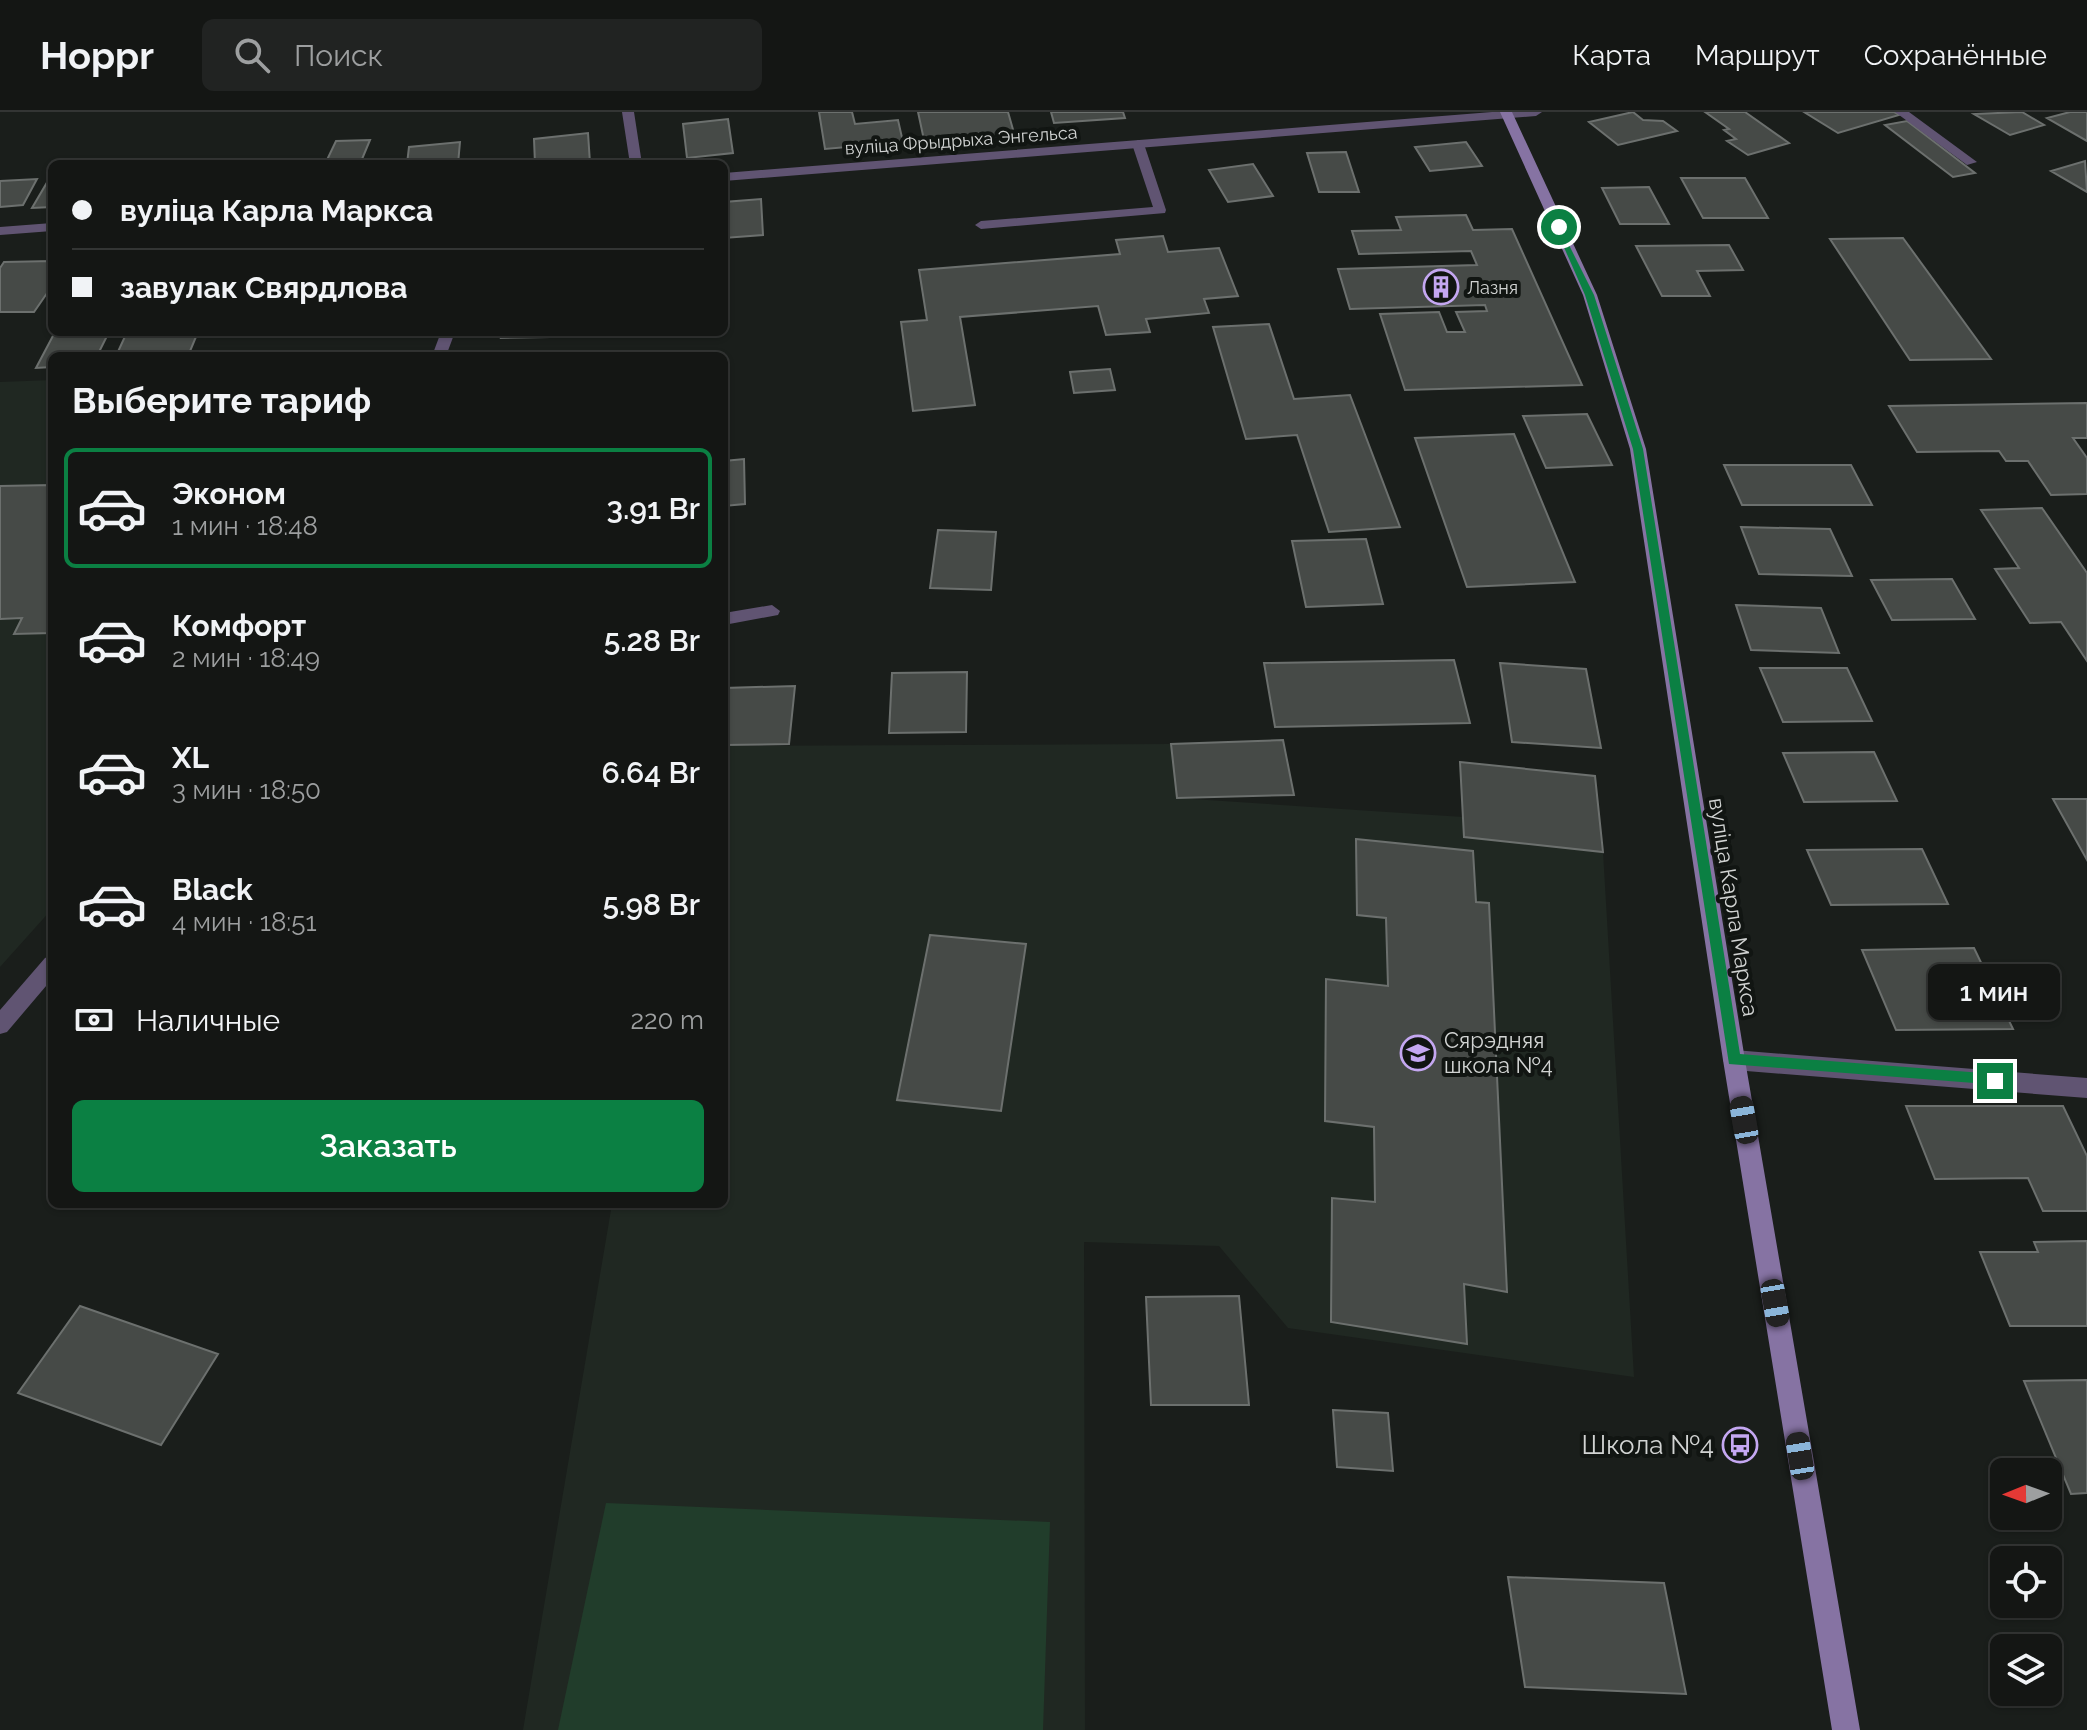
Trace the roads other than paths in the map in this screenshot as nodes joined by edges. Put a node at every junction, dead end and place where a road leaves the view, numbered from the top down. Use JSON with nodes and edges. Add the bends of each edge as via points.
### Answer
{"nodes":[{"id":1,"x":628,"y":112,"type":"edge"},
{"id":2,"x":1536,"y":112,"type":"edge"},
{"id":3,"x":1901,"y":112,"type":"edge"},
{"id":4,"x":1507,"y":114,"type":"edge"},
{"id":5,"x":1138,"y":144,"type":"junction"},
{"id":6,"x":635,"y":160,"type":"edge"},
{"id":7,"x":1971,"y":162,"type":"dead end"},
{"id":8,"x":728,"y":177,"type":"edge"},
{"id":9,"x":981,"y":225,"type":"dead end"},
{"id":10,"x":48,"y":227,"type":"edge"},
{"id":11,"x":0,"y":231,"type":"edge"},
{"id":12,"x":772,"y":611,"type":"dead end"},
{"id":13,"x":728,"y":618,"type":"edge"},
{"id":14,"x":48,"y":972,"type":"edge"},
{"id":15,"x":0,"y":1025,"type":"edge"},
{"id":16,"x":1734,"y":1060,"type":"junction"},
{"id":17,"x":2087,"y":1088,"type":"edge"},
{"id":18,"x":1846,"y":1730,"type":"edge"}],
"edges":[{"from":1,"to":6,"type":"street"},
{"from":2,"to":4,"type":"street","name":"вуліца Фрыдрыха Энгельса"},
{"from":3,"to":7,"type":"street"},
{"from":4,"to":5,"type":"street","name":"вуліца Фрыдрыха Энгельса"},
{"from":4,"to":16,"type":"main road","name":"вуліца Карла Маркса","via":[[1590,295],[1638,449]]},
{"from":5,"to":8,"type":"street","name":"вуліца Фрыдрыха Энгельса"},
{"from":5,"to":9,"type":"street","via":[[1160,210]]},
{"from":10,"to":11,"type":"street"},
{"from":12,"to":13,"type":"street"},
{"from":14,"to":15,"type":"street"},
{"from":16,"to":17,"type":"street"},
{"from":16,"to":18,"type":"main road","name":"вуліца Карла Маркса"}]}
